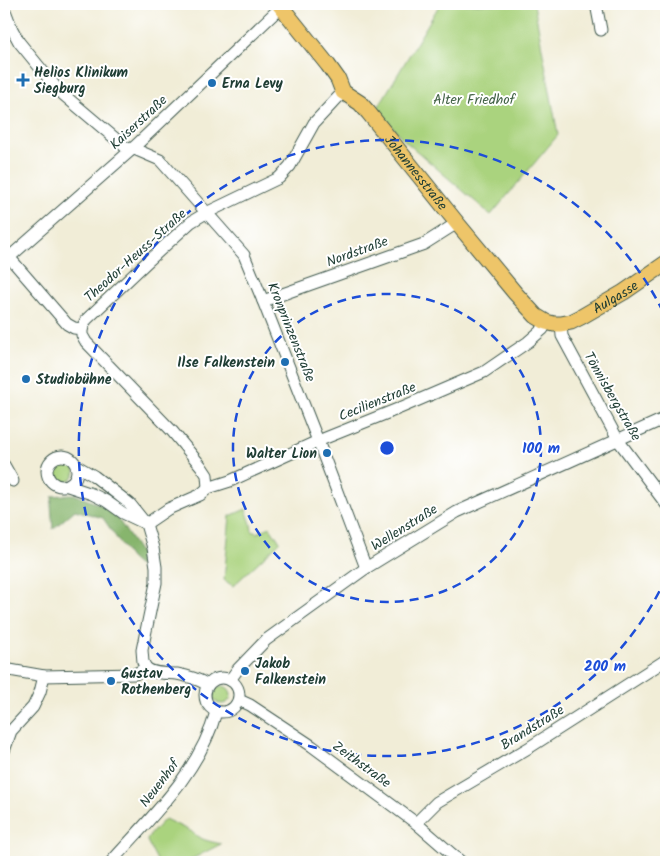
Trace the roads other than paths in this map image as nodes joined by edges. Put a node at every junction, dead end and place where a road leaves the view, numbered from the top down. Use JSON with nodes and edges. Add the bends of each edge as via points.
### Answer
{"nodes":[{"id":1,"x":596,"y":4,"type":"edge"},
{"id":2,"x":281,"y":5,"type":"edge"},
{"id":3,"x":4,"y":8,"type":"edge"},
{"id":4,"x":601,"y":30,"type":"dead end"},
{"id":5,"x":343,"y":92,"type":"junction"},
{"id":6,"x":131,"y":150,"type":"junction"},
{"id":7,"x":206,"y":213,"type":"junction"},
{"id":8,"x":457,"y":224,"type":"junction"},
{"id":9,"x":6,"y":260,"type":"edge"},
{"id":10,"x":666,"y":263,"type":"edge"},
{"id":11,"x":264,"y":300,"type":"junction"},
{"id":12,"x":546,"y":322,"type":"junction"},
{"id":13,"x":561,"y":324,"type":"junction"},
{"id":14,"x":82,"y":329,"type":"junction"},
{"id":15,"x":666,"y":418,"type":"edge"},
{"id":16,"x":618,"y":440,"type":"junction"},
{"id":17,"x":318,"y":441,"type":"junction"},
{"id":18,"x":4,"y":465,"type":"edge"},
{"id":19,"x":77,"y":466,"type":"junction"},
{"id":20,"x":13,"y":481,"type":"dead end"},
{"id":21,"x":68,"y":486,"type":"junction"},
{"id":22,"x":208,"y":488,"type":"junction"},
{"id":23,"x":666,"y":504,"type":"edge"},
{"id":24,"x":146,"y":524,"type":"junction"},
{"id":25,"x":366,"y":568,"type":"junction"},
{"id":26,"x":666,"y":660,"type":"edge"},
{"id":27,"x":146,"y":668,"type":"junction"},
{"id":28,"x":4,"y":669,"type":"edge"},
{"id":29,"x":44,"y":676,"type":"junction"},
{"id":30,"x":230,"y":680,"type":"junction"},
{"id":31,"x":208,"y":685,"type":"junction"},
{"id":32,"x":239,"y":700,"type":"junction"},
{"id":33,"x":216,"y":712,"type":"junction"},
{"id":34,"x":4,"y":751,"type":"edge"},
{"id":35,"x":416,"y":823,"type":"junction"},
{"id":36,"x":112,"y":862,"type":"edge"},
{"id":37,"x":461,"y":862,"type":"edge"}],
"edges":[{"from":1,"to":4,"type":"street"},
{"from":2,"to":5,"type":"main road","name":"Johannesstraße","via":[[338,79]]},
{"from":2,"to":6,"type":"street","name":"Kaiserstraße"},
{"from":3,"to":6,"type":"street","name":"Kronprinzenstraße","via":[[19,42],[60,91]]},
{"from":5,"to":7,"type":"street","name":"Theodor-Heuss-Straße","via":[[314,123],[290,166],[279,178]]},
{"from":5,"to":8,"type":"main road","name":"Johannesstraße","via":[[386,126]]},
{"from":6,"to":7,"type":"street","name":"Kronprinzenstraße","via":[[160,160]]},
{"from":6,"to":9,"type":"street","name":"Kaiserstraße"},
{"from":7,"to":11,"type":"street","name":"Kronprinzenstraße","via":[[244,255]]},
{"from":7,"to":14,"type":"street","name":"Theodor-Heuss-Straße","via":[[191,222],[146,263],[86,320]]},
{"from":8,"to":11,"type":"street","name":"Nordstraße","via":[[424,244]]},
{"from":8,"to":12,"type":"main road","name":"Johannesstraße","via":[[515,293]]},
{"from":9,"to":14,"type":"street","name":"Kaiserstraße","via":[[67,324]]},
{"from":10,"to":13,"type":"main road","name":"Aulgasse","via":[[581,317]]},
{"from":11,"to":17,"type":"street","name":"Kronprinzenstraße"},
{"from":12,"to":13,"type":"main road"},
{"from":12,"to":17,"type":"street","name":"Cecilienstraße","via":[[528,342],[484,372]]},
{"from":13,"to":16,"type":"street","name":"Tönnisbergstraße","via":[[562,336]]},
{"from":14,"to":22,"type":"street","via":[[86,342],[172,431],[201,466],[207,475]]},
{"from":15,"to":16,"type":"street","name":"Wellenstraße"},
{"from":16,"to":23,"type":"street","name":"Tönnisbergstraße"},
{"from":16,"to":25,"type":"street","name":"Wellenstraße","via":[[457,512]]},
{"from":17,"to":22,"type":"street","name":"Cecilienstraße"},
{"from":17,"to":25,"type":"street","name":"Kronprinzenstraße"},
{"from":18,"to":20,"type":"street"},
{"from":19,"to":21,"type":"street","via":[[76,478]]},
{"from":19,"to":21,"type":"street","via":[[72,459],[62,456],[52,460],[48,466],[47,475],[52,483]]},
{"from":19,"to":24,"type":"street","via":[[130,504]]},
{"from":21,"to":24,"type":"street","via":[[99,498]]},
{"from":22,"to":24,"type":"street","name":"Cecilienstraße"},
{"from":24,"to":27,"type":"street","via":[[153,548],[156,583],[142,650]]},
{"from":25,"to":30,"type":"street","name":"Wellenstraße","via":[[266,640]]},
{"from":26,"to":35,"type":"street","name":"Brandstraße","via":[[530,747],[436,802]]},
{"from":27,"to":29,"type":"street","via":[[135,674]]},
{"from":27,"to":31,"type":"street","via":[[150,672],[195,678]]},
{"from":28,"to":29,"type":"street"},
{"from":29,"to":34,"type":"street","via":[[33,707],[11,731]]},
{"from":30,"to":31,"type":"street","via":[[220,678]]},
{"from":30,"to":32,"type":"street","via":[[239,691]]},
{"from":31,"to":33,"type":"street","via":[[205,700]]},
{"from":32,"to":33,"type":"street","via":[[232,709]]},
{"from":32,"to":35,"type":"street","name":"Zeithstraße","via":[[312,746]]},
{"from":33,"to":36,"type":"street","name":"Neuenhof","via":[[199,753],[184,777]]},
{"from":35,"to":37,"type":"street","name":"Zeithstraße"}]}
